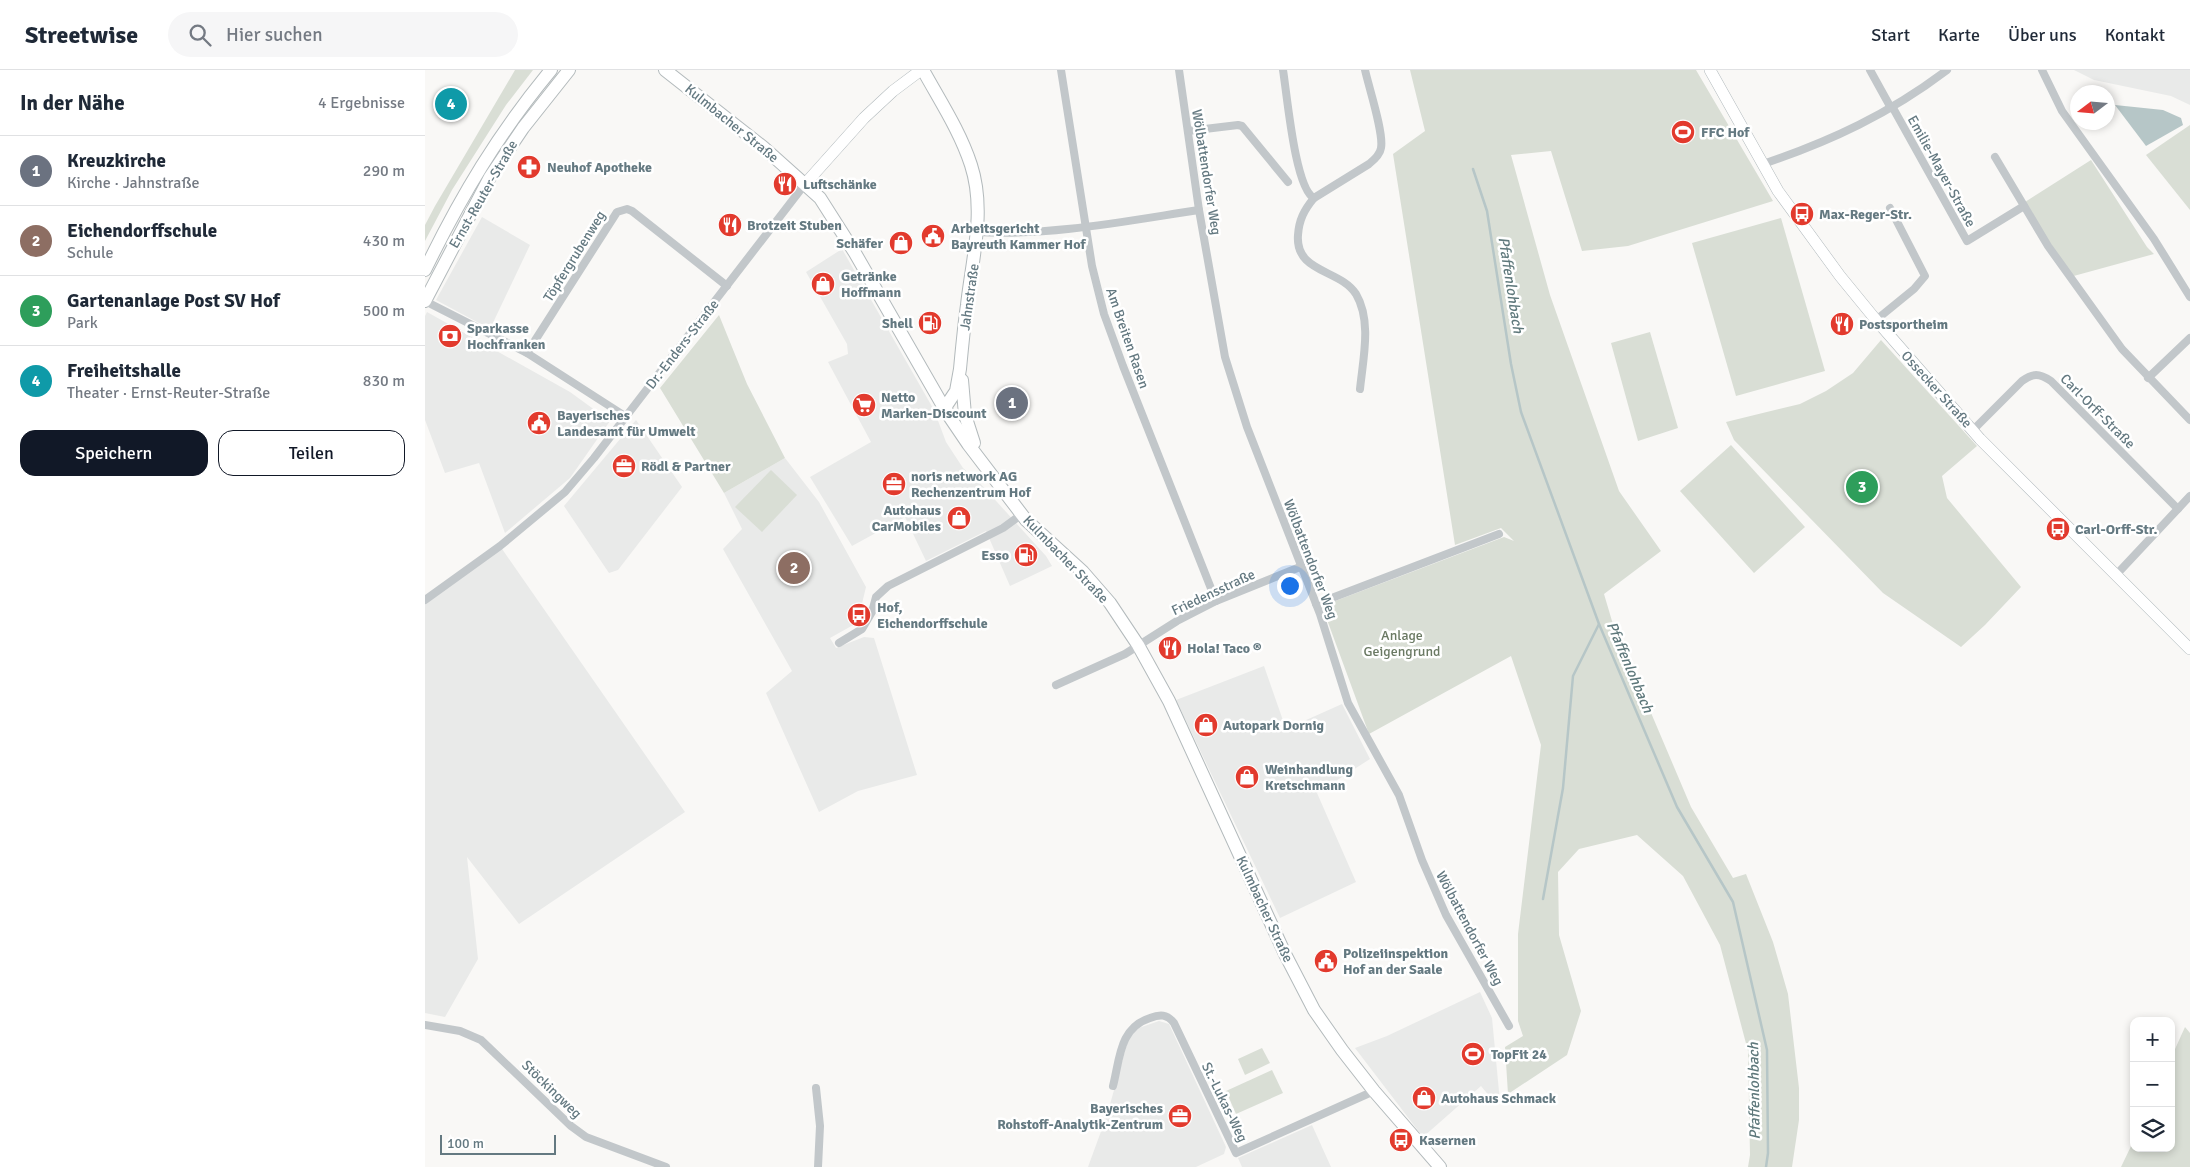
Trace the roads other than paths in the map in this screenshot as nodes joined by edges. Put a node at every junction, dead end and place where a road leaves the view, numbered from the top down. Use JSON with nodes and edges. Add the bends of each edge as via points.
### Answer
{"nodes":[{"id":1,"x":551,"y":70,"type":"edge"},
{"id":2,"x":569,"y":70,"type":"edge"},
{"id":3,"x":922,"y":70,"type":"edge"},
{"id":4,"x":1061,"y":70,"type":"edge"},
{"id":5,"x":1179,"y":70,"type":"edge"},
{"id":6,"x":1283,"y":70,"type":"edge"},
{"id":7,"x":1365,"y":70,"type":"edge"},
{"id":8,"x":1710,"y":70,"type":"edge"},
{"id":9,"x":1869,"y":70,"type":"edge"},
{"id":10,"x":1947,"y":70,"type":"edge"},
{"id":11,"x":2042,"y":70,"type":"edge"},
{"id":12,"x":669,"y":72,"type":"edge"},
{"id":13,"x":1892,"y":108,"type":"junction"},
{"id":14,"x":1188,"y":131,"type":"junction"},
{"id":15,"x":1385,"y":151,"type":"dead end"},
{"id":16,"x":1995,"y":157,"type":"dead end"},
{"id":17,"x":1377,"y":158,"type":"junction"},
{"id":18,"x":1763,"y":164,"type":"junction"},
{"id":19,"x":1288,"y":182,"type":"dead end"},
{"id":20,"x":805,"y":184,"type":"junction"},
{"id":21,"x":1314,"y":198,"type":"junction"},
{"id":22,"x":2023,"y":206,"type":"junction"},
{"id":23,"x":1890,"y":208,"type":"dead end"},
{"id":24,"x":1199,"y":210,"type":"junction"},
{"id":25,"x":1086,"y":226,"type":"junction"},
{"id":26,"x":977,"y":232,"type":"junction"},
{"id":27,"x":425,"y":270,"type":"edge"},
{"id":28,"x":727,"y":286,"type":"junction"},
{"id":29,"x":2190,"y":297,"type":"edge"},
{"id":30,"x":425,"y":301,"type":"edge"},
{"id":31,"x":1876,"y":320,"type":"junction"},
{"id":32,"x":2190,"y":338,"type":"edge"},
{"id":33,"x":963,"y":340,"type":"junction"},
{"id":34,"x":527,"y":354,"type":"junction"},
{"id":35,"x":2148,"y":378,"type":"junction"},
{"id":36,"x":1360,"y":389,"type":"dead end"},
{"id":37,"x":947,"y":413,"type":"junction"},
{"id":38,"x":625,"y":416,"type":"junction"},
{"id":39,"x":2190,"y":420,"type":"edge"},
{"id":40,"x":1973,"y":430,"type":"junction"},
{"id":41,"x":980,"y":460,"type":"junction"},
{"id":42,"x":2190,"y":496,"type":"edge"},
{"id":43,"x":2178,"y":509,"type":"junction"},
{"id":44,"x":1022,"y":514,"type":"junction"},
{"id":45,"x":1499,"y":534,"type":"dead end"},
{"id":46,"x":1301,"y":567,"type":"junction"},
{"id":47,"x":2116,"y":575,"type":"junction"},
{"id":48,"x":425,"y":600,"type":"edge"},
{"id":49,"x":1216,"y":601,"type":"junction"},
{"id":50,"x":1316,"y":604,"type":"junction"},
{"id":51,"x":839,"y":644,"type":"dead end"},
{"id":52,"x":1138,"y":645,"type":"junction"},
{"id":53,"x":2190,"y":649,"type":"edge"},
{"id":54,"x":1056,"y":685,"type":"dead end"},
{"id":55,"x":425,"y":1025,"type":"edge"},
{"id":56,"x":1509,"y":1026,"type":"dead end"},
{"id":57,"x":1113,"y":1086,"type":"dead end"},
{"id":58,"x":816,"y":1088,"type":"dead end"},
{"id":59,"x":1374,"y":1091,"type":"junction"},
{"id":60,"x":666,"y":1167,"type":"edge"},
{"id":61,"x":819,"y":1167,"type":"edge"},
{"id":62,"x":1440,"y":1167,"type":"edge"}],
"edges":[{"from":1,"to":27,"type":"main road","name":"Ernst-Reuter-Straße","via":[[487,155]]},
{"from":2,"to":30,"type":"main road","name":"Ernst-Reuter-Straße","via":[[523,128],[490,177]]},
{"from":3,"to":20,"type":"street","name":"Dr.-Enders-Straße","via":[[864,118]]},
{"from":3,"to":26,"type":"main road","name":"Jahnstraße","via":[[952,120],[972,167],[978,206]]},
{"from":4,"to":25,"type":"street","name":"Am Breiten Rasen"},
{"from":5,"to":14,"type":"street","name":"Wölbattendorfer Weg"},
{"from":6,"to":21,"type":"street","via":[[1301,180]]},
{"from":7,"to":17,"type":"street","via":[[1380,134],[1381,148]]},
{"from":8,"to":18,"type":"street","name":"Ossecker Straße"},
{"from":9,"to":13,"type":"street","name":"Emilie-Mayer-Straße"},
{"from":10,"to":13,"type":"street"},
{"from":11,"to":29,"type":"street","via":[[2062,110],[2154,239]]},
{"from":12,"to":20,"type":"main road","name":"Kulmbacher Straße"},
{"from":13,"to":18,"type":"street","via":[[1847,132]]},
{"from":13,"to":22,"type":"street","name":"Emilie-Mayer-Straße","via":[[1967,241]]},
{"from":14,"to":19,"type":"street","via":[[1242,126]]},
{"from":14,"to":24,"type":"street","name":"Wölbattendorfer Weg"},
{"from":15,"to":17,"type":"street"},
{"from":16,"to":22,"type":"street"},
{"from":17,"to":21,"type":"street"},
{"from":18,"to":31,"type":"street","name":"Ossecker Straße","via":[[1804,227]]},
{"from":20,"to":28,"type":"street","name":"Dr.-Enders-Straße"},
{"from":20,"to":37,"type":"main road","name":"Kulmbacher Straße","via":[[831,215]]},
{"from":21,"to":36,"type":"street","via":[[1303,211],[1298,227],[1299,251],[1310,264],[1341,280],[1355,294],[1365,322]]},
{"from":22,"to":35,"type":"street","via":[[2122,349]]},
{"from":23,"to":31,"type":"street","via":[[1925,276]]},
{"from":24,"to":25,"type":"street"},
{"from":24,"to":46,"type":"street","name":"Wölbattendorfer Weg","via":[[1225,357],[1247,427]]},
{"from":25,"to":26,"type":"street","via":[[1023,233]]},
{"from":25,"to":49,"type":"street","name":"Am Breiten Rasen","via":[[1095,283],[1116,346]]},
{"from":26,"to":33,"type":"main road","name":"Jahnstraße"},
{"from":28,"to":34,"type":"street","name":"Töpfergrubenweg","via":[[632,211],[622,209],[617,212]]},
{"from":28,"to":38,"type":"street","name":"Dr.-Enders-Straße"},
{"from":30,"to":34,"type":"street"},
{"from":31,"to":40,"type":"street","name":"Ossecker Straße"},
{"from":32,"to":35,"type":"street"},
{"from":33,"to":37,"type":"main road","name":"Jahnstraße","via":[[958,382],[946,406]]},
{"from":33,"to":41,"type":"main road","via":[[965,415]]},
{"from":34,"to":38,"type":"street"},
{"from":35,"to":39,"type":"street"},
{"from":37,"to":41,"type":"main road","name":"Kulmbacher Straße"},
{"from":38,"to":48,"type":"street","name":"Dr.-Enders-Straße","via":[[565,492],[500,546]]},
{"from":40,"to":43,"type":"street","name":"Carl-Orff-Straße","via":[[2029,375],[2041,374],[2051,380]]},
{"from":40,"to":47,"type":"street","name":"Ossecker Straße"},
{"from":41,"to":44,"type":"main road","name":"Kulmbacher Straße"},
{"from":42,"to":43,"type":"street"},
{"from":43,"to":47,"type":"street"},
{"from":44,"to":51,"type":"street","via":[[1003,528],[888,586],[876,597],[862,629]]},
{"from":44,"to":52,"type":"main road","name":"Kulmbacher Straße","via":[[1083,572],[1110,603]]},
{"from":45,"to":50,"type":"street"},
{"from":46,"to":49,"type":"street","name":"Friedensstraße"},
{"from":46,"to":50,"type":"street","name":"Wölbattendorfer Weg"},
{"from":47,"to":53,"type":"street","name":"Ossecker Straße"},
{"from":49,"to":52,"type":"street","name":"Friedensstraße"},
{"from":50,"to":56,"type":"street","name":"Wölbattendorfer Weg","via":[[1349,703],[1399,795],[1446,915]]},
{"from":52,"to":54,"type":"street","name":"Friedensstraße"},
{"from":52,"to":59,"type":"main road","name":"Kulmbacher Straße","via":[[1169,701],[1302,987],[1326,1027]]},
{"from":55,"to":60,"type":"street","name":"Stöckingweg","via":[[460,1031],[481,1040],[586,1137]]},
{"from":57,"to":59,"type":"street","name":"St.-Lukas-Weg","via":[[1127,1034],[1134,1025],[1159,1015],[1174,1023],[1236,1153]]},
{"from":58,"to":61,"type":"street","via":[[820,1126]]},
{"from":59,"to":62,"type":"main road","name":"Kulmbacher Straße"}]}
